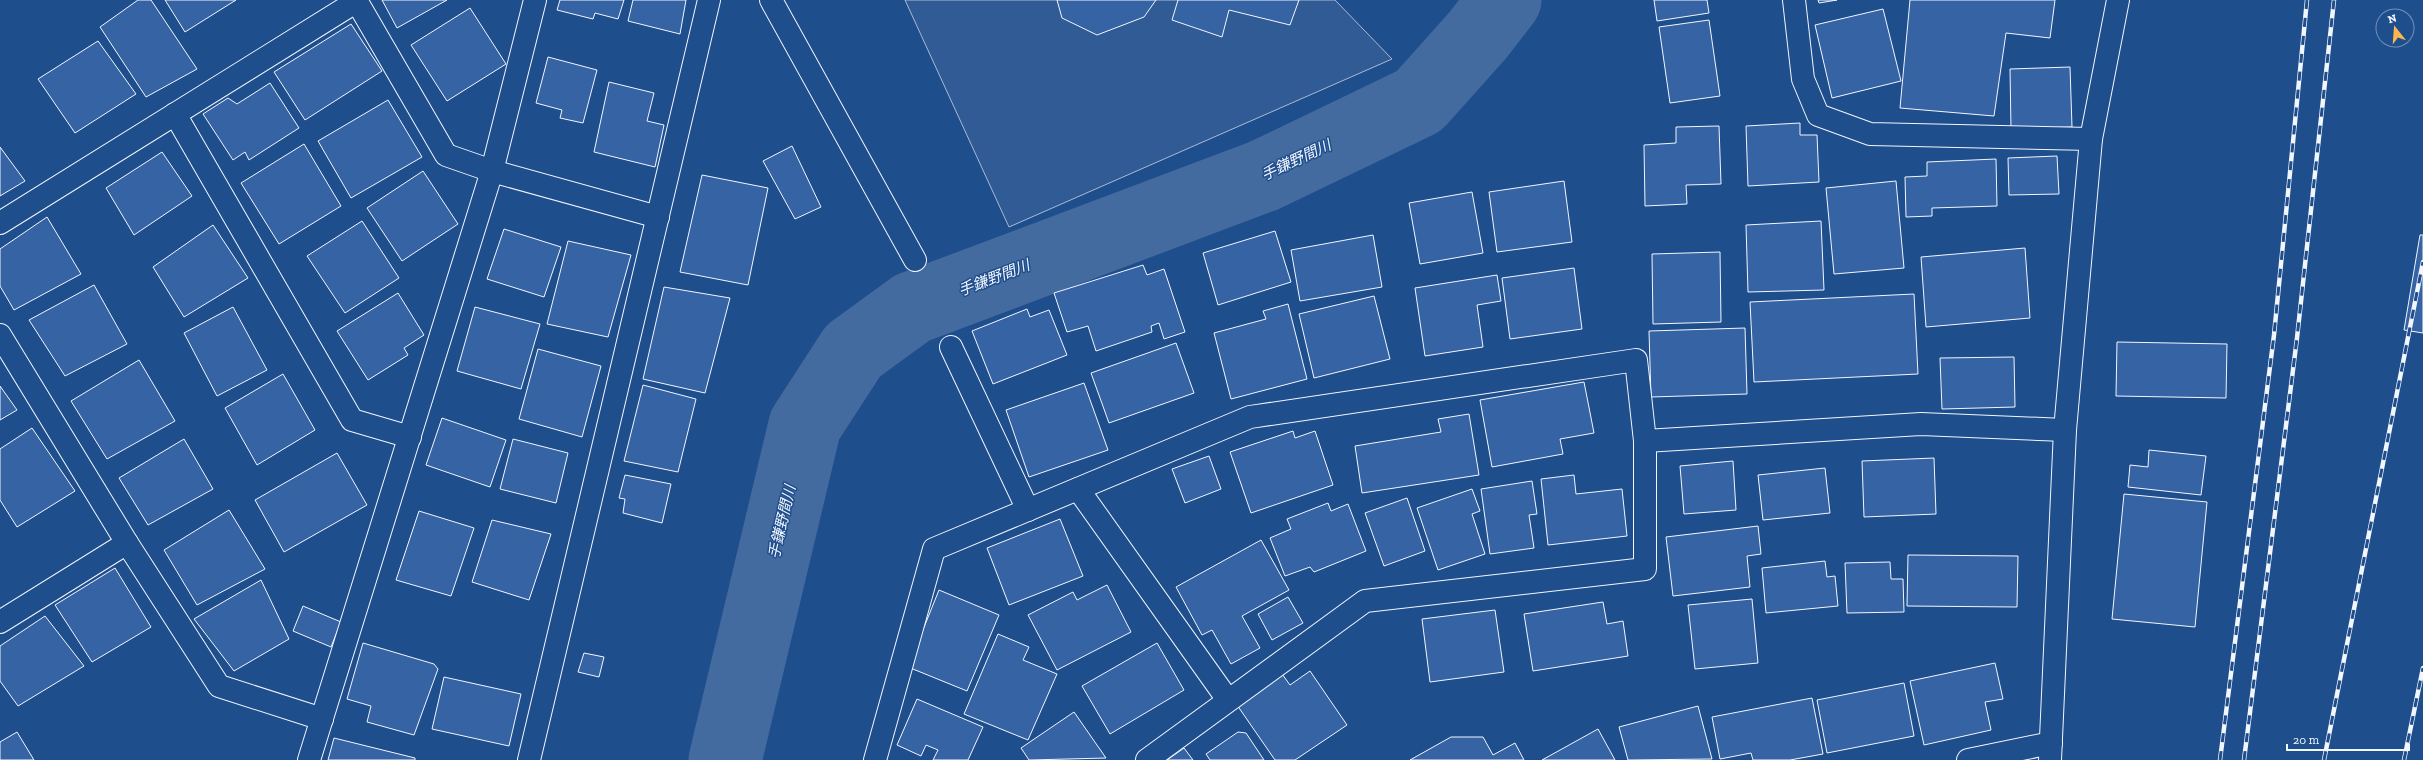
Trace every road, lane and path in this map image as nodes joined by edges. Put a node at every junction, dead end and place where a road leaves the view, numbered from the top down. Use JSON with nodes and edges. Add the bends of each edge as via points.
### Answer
{"nodes":[{"id":1,"x":535,"y":0,"type":"edge"},
{"id":2,"x":709,"y":0,"type":"edge"},
{"id":3,"x":771,"y":0,"type":"edge"},
{"id":4,"x":1794,"y":0,"type":"edge"},
{"id":5,"x":2118,"y":0,"type":"edge"},
{"id":6,"x":357,"y":1,"type":"edge"},
{"id":7,"x":175,"y":114,"type":"junction"},
{"id":8,"x":2091,"y":139,"type":"junction"},
{"id":9,"x":492,"y":172,"type":"junction"},
{"id":10,"x":658,"y":217,"type":"junction"},
{"id":11,"x":0,"y":223,"type":"edge"},
{"id":12,"x":915,"y":260,"type":"dead end"},
{"id":13,"x":0,"y":335,"type":"edge"},
{"id":14,"x":951,"y":348,"type":"dead end"},
{"id":15,"x":2064,"y":430,"type":"junction"},
{"id":16,"x":410,"y":438,"type":"junction"},
{"id":17,"x":1645,"y":441,"type":"junction"},
{"id":18,"x":1078,"y":489,"type":"junction"},
{"id":19,"x":1028,"y":510,"type":"junction"},
{"id":20,"x":127,"y":543,"type":"junction"},
{"id":21,"x":0,"y":622,"type":"edge"},
{"id":22,"x":1228,"y":700,"type":"junction"},
{"id":23,"x":322,"y":719,"type":"junction"},
{"id":24,"x":2051,"y":752,"type":"edge"},
{"id":25,"x":310,"y":760,"type":"edge"},
{"id":26,"x":529,"y":760,"type":"edge"},
{"id":27,"x":875,"y":760,"type":"edge"},
{"id":28,"x":1147,"y":760,"type":"edge"},
{"id":29,"x":1968,"y":760,"type":"edge"}],
"edges":[{"from":1,"to":9,"type":"street"},
{"from":2,"to":10,"type":"street"},
{"from":3,"to":12,"type":"street"},
{"from":4,"to":8,"type":"street","via":[[1803,79],[1818,115],[1870,134]]},
{"from":5,"to":8,"type":"street"},
{"from":6,"to":7,"type":"street"},
{"from":6,"to":9,"type":"street","via":[[446,155]]},
{"from":7,"to":11,"type":"street"},
{"from":7,"to":16,"type":"street","via":[[352,420]]},
{"from":8,"to":15,"type":"street"},
{"from":9,"to":10,"type":"street"},
{"from":9,"to":16,"type":"street"},
{"from":10,"to":26,"type":"street"},
{"from":13,"to":20,"type":"street"},
{"from":14,"to":19,"type":"street"},
{"from":15,"to":17,"type":"street","via":[[1921,424]]},
{"from":15,"to":24,"type":"street"},
{"from":16,"to":23,"type":"street"},
{"from":17,"to":18,"type":"street","via":[[1636,360],[1250,417]]},
{"from":17,"to":22,"type":"street","via":[[1645,569],[1365,601]]},
{"from":18,"to":19,"type":"street"},
{"from":18,"to":22,"type":"street"},
{"from":19,"to":27,"type":"street","via":[[934,549]]},
{"from":20,"to":21,"type":"street"},
{"from":20,"to":23,"type":"street","via":[[219,686]]},
{"from":22,"to":28,"type":"street"},
{"from":23,"to":25,"type":"street"},
{"from":24,"to":29,"type":"street"}]}
